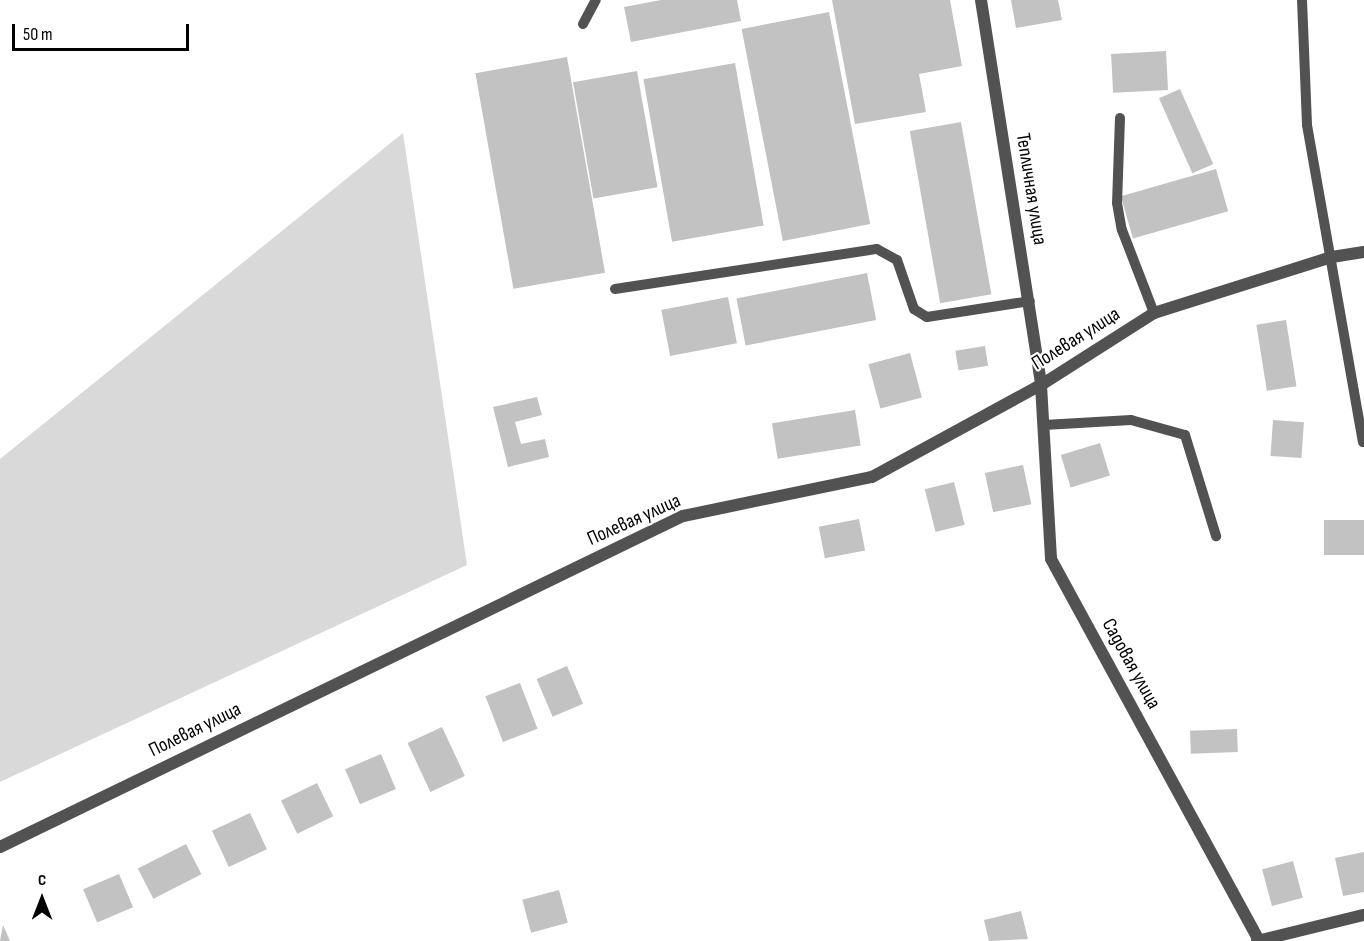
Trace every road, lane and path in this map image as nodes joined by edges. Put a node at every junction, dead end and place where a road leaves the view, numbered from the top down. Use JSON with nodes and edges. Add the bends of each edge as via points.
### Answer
{"nodes":[{"id":1,"x":596,"y":0,"type":"edge"},
{"id":2,"x":981,"y":0,"type":"edge"},
{"id":3,"x":1302,"y":0,"type":"edge"},
{"id":4,"x":583,"y":24,"type":"dead end"},
{"id":5,"x":1120,"y":118,"type":"dead end"},
{"id":6,"x":1364,"y":252,"type":"edge"},
{"id":7,"x":1332,"y":257,"type":"junction"},
{"id":8,"x":615,"y":289,"type":"dead end"},
{"id":9,"x":1030,"y":301,"type":"junction"},
{"id":10,"x":1154,"y":313,"type":"junction"},
{"id":11,"x":1041,"y":385,"type":"junction"},
{"id":12,"x":1044,"y":425,"type":"junction"},
{"id":13,"x":1363,"y":442,"type":"edge"},
{"id":14,"x":1216,"y":536,"type":"dead end"},
{"id":15,"x":0,"y":847,"type":"edge"},
{"id":16,"x":1364,"y":915,"type":"edge"},
{"id":17,"x":1258,"y":941,"type":"edge"}],
"edges":[{"from":1,"to":4,"type":"lane"},
{"from":2,"to":9,"type":"street","name":"Тепличная улица"},
{"from":3,"to":7,"type":"lane","via":[[1307,125]]},
{"from":5,"to":10,"type":"lane","via":[[1117,203],[1122,230]]},
{"from":6,"to":7,"type":"street","name":"Полевая улица"},
{"from":7,"to":10,"type":"street","name":"Полевая улица"},
{"from":7,"to":13,"type":"lane"},
{"from":8,"to":9,"type":"lane","via":[[877,249],[897,260],[914,309],[927,317]]},
{"from":9,"to":11,"type":"street","name":"Тепличная улица"},
{"from":10,"to":11,"type":"street","name":"Полевая улица"},
{"from":11,"to":12,"type":"street","name":"Садовая улица"},
{"from":11,"to":15,"type":"street","name":"Полевая улица","via":[[872,477],[683,516]]},
{"from":12,"to":14,"type":"lane","via":[[1131,420],[1185,435]]},
{"from":12,"to":17,"type":"street","name":"Садовая улица","via":[[1051,559]]},
{"from":16,"to":17,"type":"street"}]}
